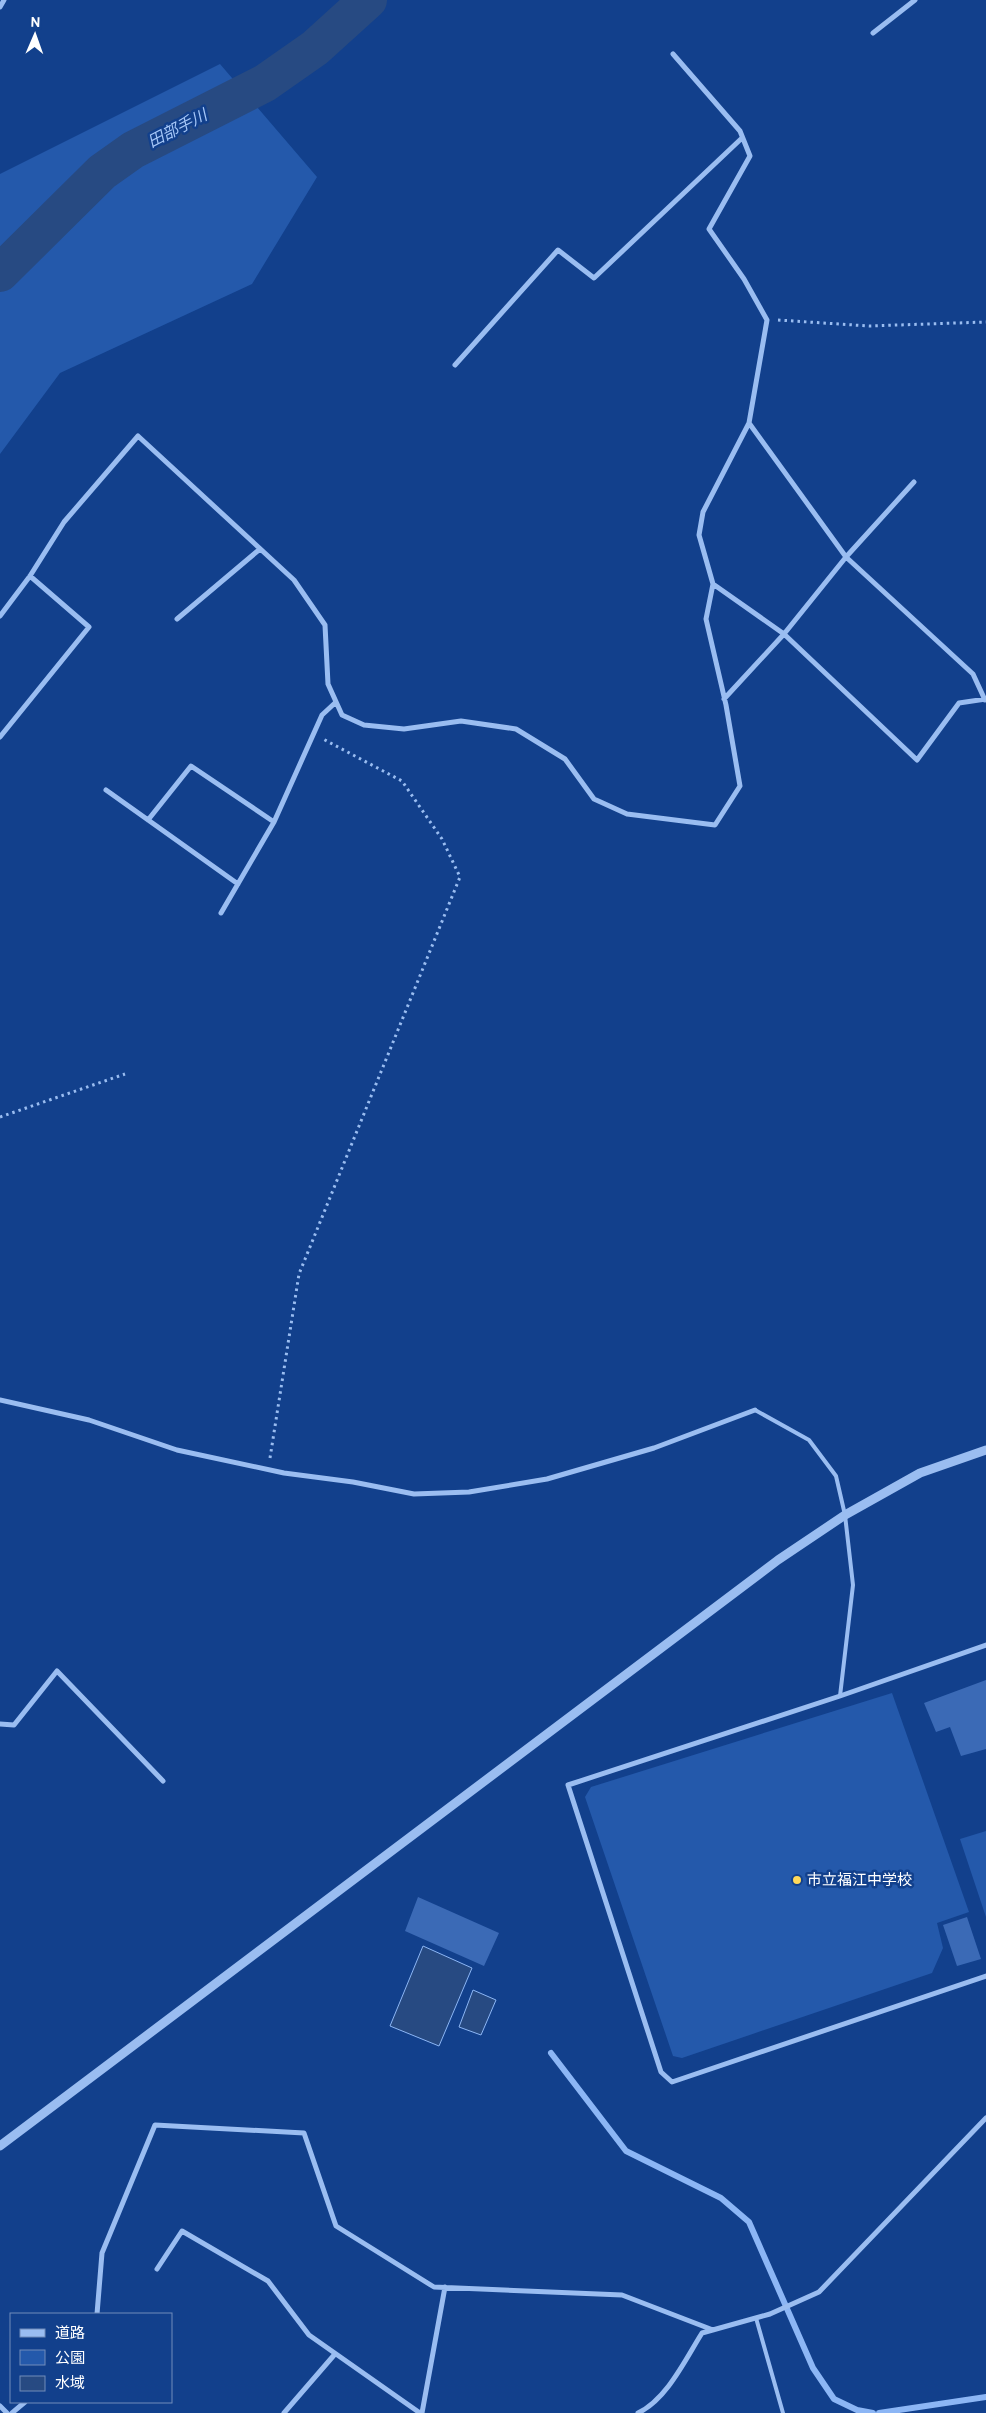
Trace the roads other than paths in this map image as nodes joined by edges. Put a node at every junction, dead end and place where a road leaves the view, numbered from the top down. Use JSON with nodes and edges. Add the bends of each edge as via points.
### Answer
{"nodes":[{"id":1,"x":4,"y":0,"type":"edge"},
{"id":2,"x":916,"y":0,"type":"edge"},
{"id":3,"x":0,"y":7,"type":"edge"},
{"id":4,"x":873,"y":33,"type":"dead end"},
{"id":5,"x":672,"y":54,"type":"dead end"},
{"id":6,"x":742,"y":138,"type":"junction"},
{"id":7,"x":455,"y":365,"type":"dead end"},
{"id":8,"x":749,"y":423,"type":"junction"},
{"id":9,"x":914,"y":482,"type":"dead end"},
{"id":10,"x":260,"y":549,"type":"junction"},
{"id":11,"x":846,"y":557,"type":"junction"},
{"id":12,"x":30,"y":576,"type":"junction"},
{"id":13,"x":713,"y":584,"type":"junction"},
{"id":14,"x":0,"y":616,"type":"edge"},
{"id":15,"x":177,"y":619,"type":"dead end"},
{"id":16,"x":784,"y":634,"type":"junction"},
{"id":17,"x":724,"y":699,"type":"junction"},
{"id":18,"x":986,"y":700,"type":"edge"},
{"id":19,"x":336,"y":702,"type":"junction"},
{"id":20,"x":0,"y":737,"type":"edge"},
{"id":21,"x":106,"y":790,"type":"dead end"},
{"id":22,"x":148,"y":820,"type":"junction"},
{"id":23,"x":274,"y":822,"type":"junction"},
{"id":24,"x":238,"y":884,"type":"junction"},
{"id":25,"x":221,"y":913,"type":"dead end"},
{"id":26,"x":0,"y":1400,"type":"edge"},
{"id":27,"x":755,"y":1410,"type":"joint"},
{"id":28,"x":986,"y":1450,"type":"edge"},
{"id":29,"x":844,"y":1515,"type":"junction"},
{"id":30,"x":986,"y":1645,"type":"edge"},
{"id":31,"x":840,"y":1696,"type":"junction"},
{"id":32,"x":0,"y":1724,"type":"edge"},
{"id":33,"x":163,"y":1781,"type":"dead end"},
{"id":34,"x":986,"y":1976,"type":"edge"},
{"id":35,"x":986,"y":2118,"type":"edge"},
{"id":36,"x":0,"y":2146,"type":"edge"},
{"id":37,"x":158,"y":2269,"type":"dead end"},
{"id":38,"x":445,"y":2287,"type":"junction"},
{"id":39,"x":97,"y":2313,"type":"edge"},
{"id":40,"x":756,"y":2318,"type":"junction"},
{"id":41,"x":713,"y":2330,"type":"junction"},
{"id":42,"x":335,"y":2354,"type":"junction"},
{"id":43,"x":24,"y":2403,"type":"edge"},
{"id":44,"x":0,"y":2406,"type":"edge"},
{"id":45,"x":7,"y":2413,"type":"edge"},
{"id":46,"x":12,"y":2413,"type":"edge"},
{"id":47,"x":284,"y":2413,"type":"edge"},
{"id":48,"x":421,"y":2413,"type":"edge"},
{"id":49,"x":638,"y":2413,"type":"edge"},
{"id":50,"x":784,"y":2413,"type":"edge"}],
"edges":[{"from":1,"to":3,"type":"street"},
{"from":2,"to":4,"type":"street"},
{"from":5,"to":6,"type":"street","via":[[740,131]]},
{"from":6,"to":7,"type":"street","via":[[594,278],[558,250]]},
{"from":6,"to":8,"type":"street","via":[[750,156],[709,229],[744,279],[767,320]]},
{"from":8,"to":11,"type":"street"},
{"from":8,"to":13,"type":"street","via":[[703,512],[698,535]]},
{"from":9,"to":11,"type":"street"},
{"from":10,"to":12,"type":"street","via":[[138,436],[64,522]]},
{"from":10,"to":15,"type":"street"},
{"from":10,"to":19,"type":"street","via":[[294,580],[325,624],[328,684]]},
{"from":11,"to":16,"type":"street"},
{"from":11,"to":18,"type":"street","via":[[973,674]]},
{"from":12,"to":14,"type":"street"},
{"from":12,"to":20,"type":"street","via":[[89,627]]},
{"from":13,"to":16,"type":"street"},
{"from":13,"to":17,"type":"street","via":[[706,619]]},
{"from":16,"to":17,"type":"street"},
{"from":16,"to":18,"type":"street","via":[[917,760],[959,704]]},
{"from":17,"to":19,"type":"street","via":[[740,786],[715,825],[627,814],[594,800],[565,759],[516,729],[461,721],[404,729],[364,725],[342,715]]},
{"from":19,"to":23,"type":"street","via":[[322,715]]},
{"from":21,"to":22,"type":"street"},
{"from":22,"to":23,"type":"street","via":[[191,766]]},
{"from":22,"to":24,"type":"street"},
{"from":23,"to":24,"type":"street"},
{"from":24,"to":25,"type":"street"},
{"from":26,"to":27,"type":"street","via":[[89,1420],[177,1450],[268,1470],[414,1494],[469,1492],[547,1479],[654,1448]]},
{"from":27,"to":29,"type":"lane","via":[[809,1440],[836,1476]]},
{"from":28,"to":29,"type":"street","via":[[920,1473]]},
{"from":29,"to":31,"type":"lane","via":[[853,1586]]},
{"from":29,"to":36,"type":"street","via":[[778,1560]]},
{"from":30,"to":31,"type":"street"},
{"from":31,"to":34,"type":"street","via":[[568,1785],[662,2072],[672,2082]]},
{"from":32,"to":33,"type":"street","via":[[14,1725],[57,1671]]},
{"from":35,"to":40,"type":"street","via":[[818,2292]]},
{"from":37,"to":42,"type":"street","via":[[182,2230],[268,2281],[309,2335]]},
{"from":38,"to":39,"type":"street","via":[[434,2286],[336,2226],[304,2133],[155,2125],[102,2253]]},
{"from":38,"to":41,"type":"street","via":[[622,2296]]},
{"from":38,"to":48,"type":"street"},
{"from":40,"to":41,"type":"street"},
{"from":40,"to":50,"type":"lane"},
{"from":41,"to":49,"type":"street","via":[[702,2333],[650,2408]]},
{"from":42,"to":47,"type":"street"},
{"from":42,"to":48,"type":"street"},
{"from":43,"to":46,"type":"street"},
{"from":44,"to":45,"type":"street"}]}
